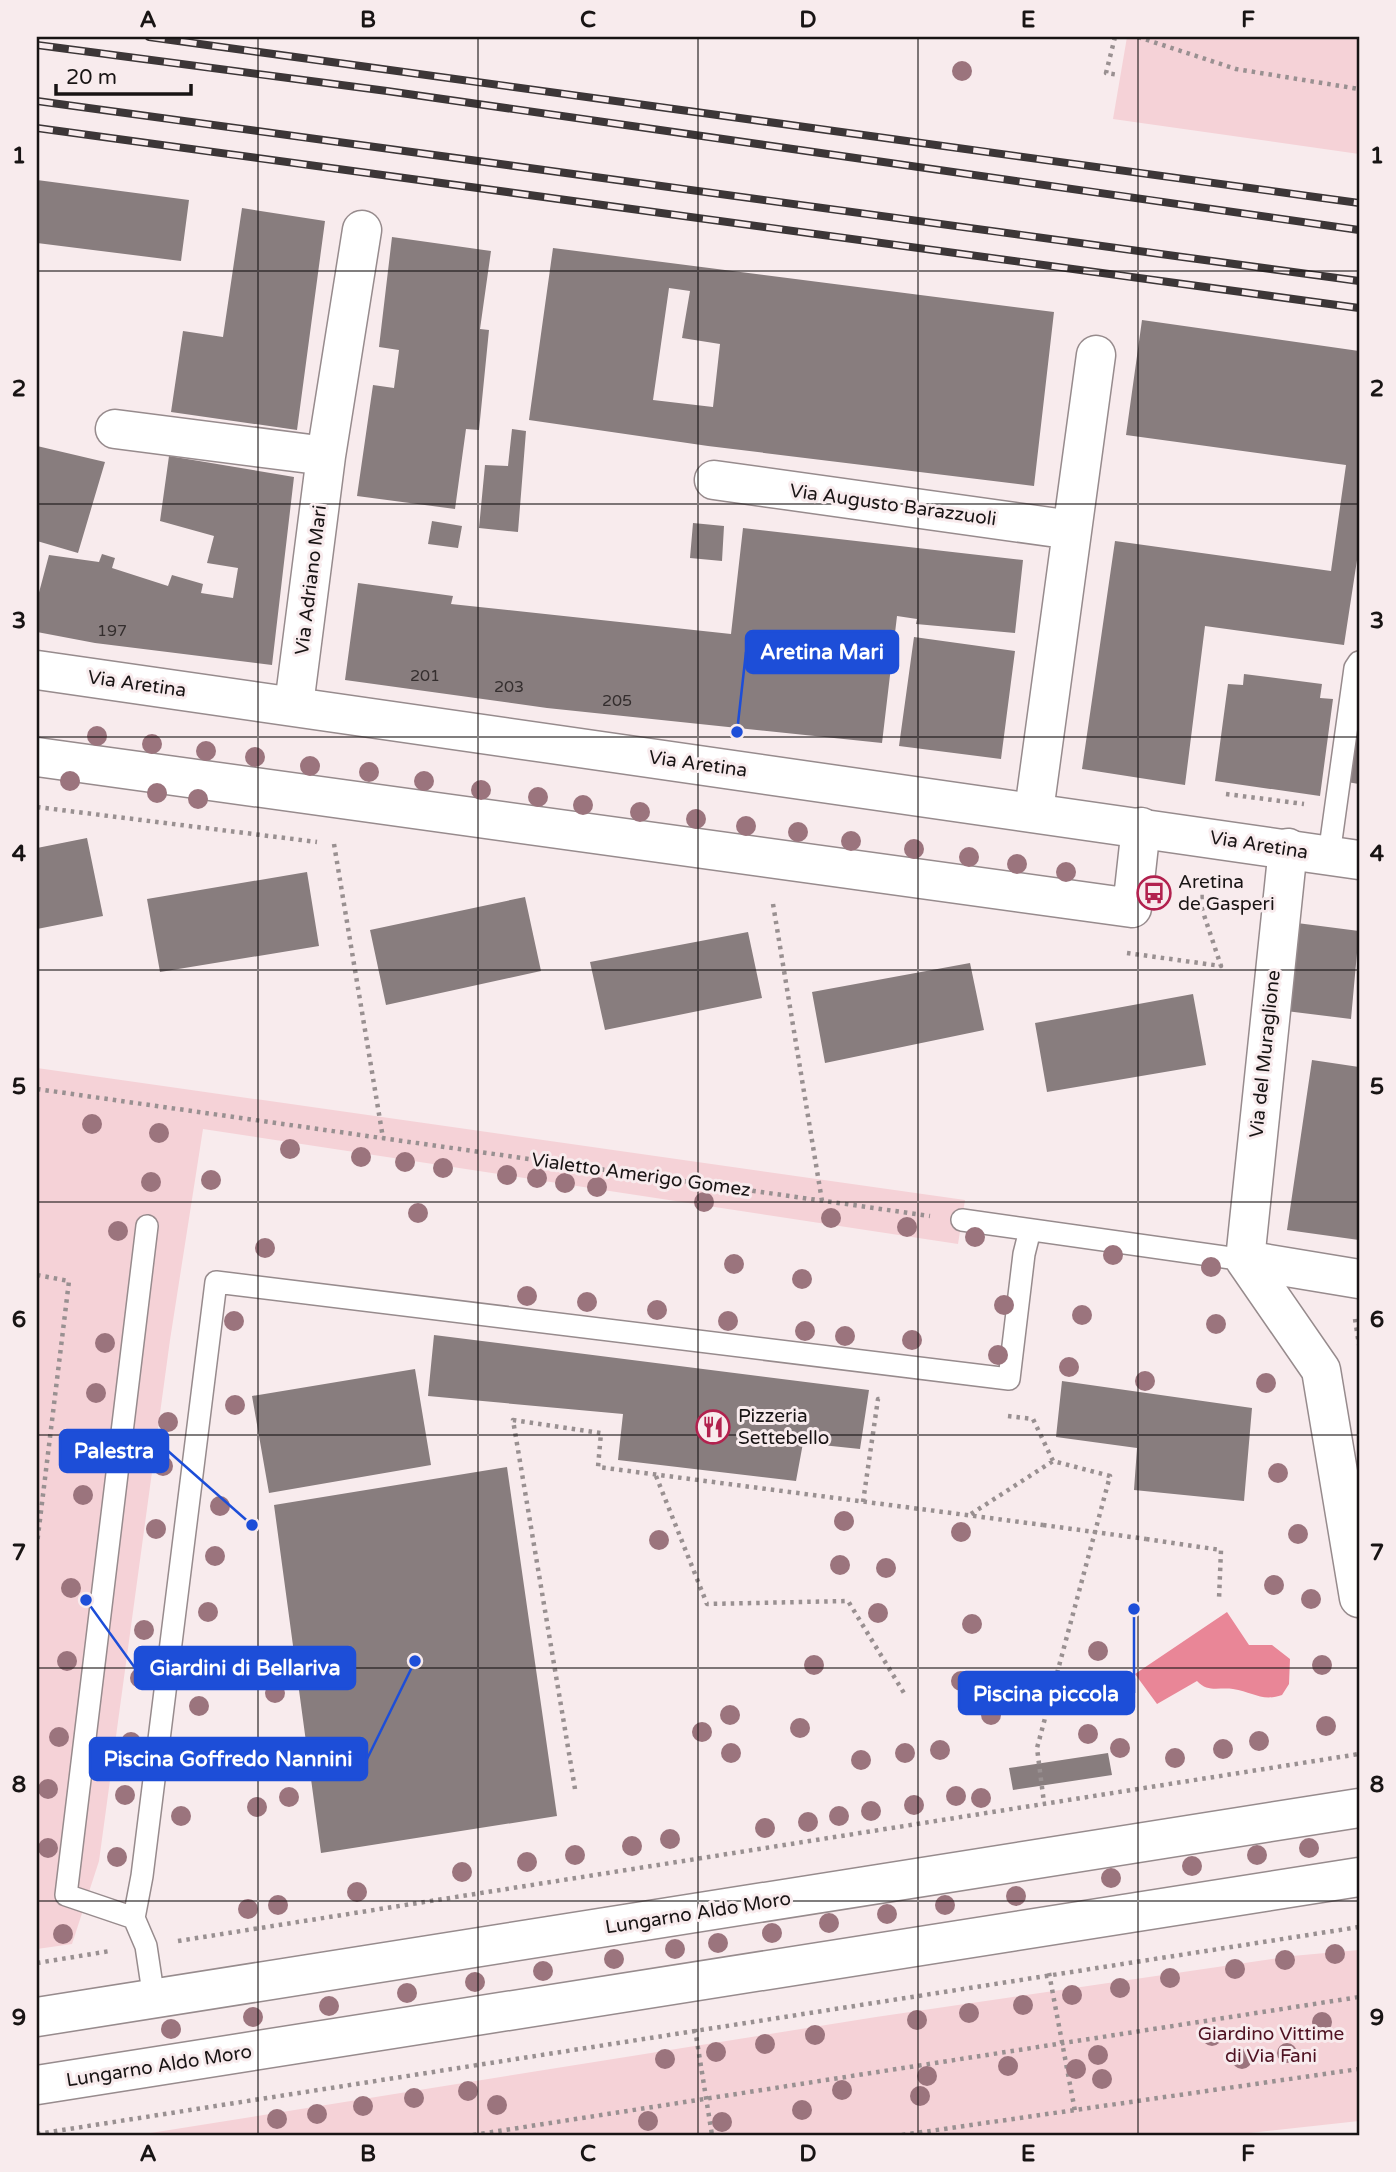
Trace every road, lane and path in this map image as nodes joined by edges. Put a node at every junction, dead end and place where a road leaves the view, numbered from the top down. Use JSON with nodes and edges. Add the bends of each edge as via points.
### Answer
{"nodes":[{"id":1,"x":1115,"y":37,"type":"edge"},
{"id":2,"x":1138,"y":37,"type":"edge"},
{"id":3,"x":1119,"y":75,"type":"dead end"},
{"id":4,"x":1359,"y":89,"type":"edge"},
{"id":5,"x":362,"y":230,"type":"dead end"},
{"id":6,"x":1096,"y":355,"type":"dead end"},
{"id":7,"x":115,"y":429,"type":"dead end"},
{"id":8,"x":326,"y":456,"type":"junction"},
{"id":9,"x":714,"y":480,"type":"dead end"},
{"id":10,"x":1072,"y":530,"type":"junction"},
{"id":11,"x":1359,"y":662,"type":"edge"},
{"id":12,"x":37,"y":670,"type":"edge"},
{"id":13,"x":295,"y":705,"type":"junction"},
{"id":14,"x":37,"y":757,"type":"edge"},
{"id":15,"x":1034,"y":811,"type":"junction"},
{"id":16,"x":1141,"y":827,"type":"junction"},
{"id":17,"x":334,"y":844,"type":"dead end"},
{"id":18,"x":1288,"y":848,"type":"junction"},
{"id":19,"x":1344,"y":858,"type":"edge"},
{"id":20,"x":773,"y":904,"type":"dead end"},
{"id":21,"x":37,"y":1089,"type":"edge"},
{"id":22,"x":383,"y":1138,"type":"junction"},
{"id":23,"x":822,"y":1201,"type":"junction"},
{"id":24,"x":962,"y":1220,"type":"joint"},
{"id":25,"x":147,"y":1226,"type":"dead end"},
{"id":26,"x":1030,"y":1230,"type":"junction"},
{"id":27,"x":1245,"y":1260,"type":"junction"},
{"id":28,"x":37,"y":1275,"type":"edge"},
{"id":29,"x":1356,"y":1295,"type":"edge"},
{"id":30,"x":1359,"y":1345,"type":"edge"},
{"id":31,"x":891,"y":1400,"type":"dead end"},
{"id":32,"x":994,"y":1414,"type":"dead end"},
{"id":33,"x":1053,"y":1461,"type":"junction"},
{"id":34,"x":656,"y":1476,"type":"junction"},
{"id":35,"x":863,"y":1502,"type":"junction"},
{"id":36,"x":970,"y":1514,"type":"junction"},
{"id":37,"x":37,"y":1544,"type":"edge"},
{"id":38,"x":1359,"y":1598,"type":"edge"},
{"id":39,"x":1219,"y":1599,"type":"dead end"},
{"id":40,"x":904,"y":1693,"type":"dead end"},
{"id":41,"x":1359,"y":1754,"type":"edge"},
{"id":42,"x":575,"y":1789,"type":"dead end"},
{"id":43,"x":1044,"y":1803,"type":"junction"},
{"id":44,"x":1359,"y":1808,"type":"edge"},
{"id":45,"x":1359,"y":1877,"type":"edge"},
{"id":46,"x":134,"y":1918,"type":"junction"},
{"id":47,"x":1359,"y":1927,"type":"edge"},
{"id":48,"x":146,"y":1946,"type":"junction"},
{"id":49,"x":37,"y":1963,"type":"edge"},
{"id":50,"x":1049,"y":1973,"type":"junction"},
{"id":51,"x":1359,"y":1997,"type":"edge"},
{"id":52,"x":154,"y":1999,"type":"junction"},
{"id":53,"x":37,"y":2017,"type":"edge"},
{"id":54,"x":695,"y":2029,"type":"junction"},
{"id":55,"x":1062,"y":2044,"type":"junction"},
{"id":56,"x":1359,"y":2069,"type":"edge"},
{"id":57,"x":37,"y":2085,"type":"edge"},
{"id":58,"x":705,"y":2097,"type":"junction"},
{"id":59,"x":1075,"y":2111,"type":"junction"},
{"id":60,"x":37,"y":2134,"type":"edge"},
{"id":61,"x":473,"y":2135,"type":"edge"},
{"id":62,"x":712,"y":2135,"type":"edge"},
{"id":63,"x":902,"y":2135,"type":"edge"}],
"edges":[{"from":1,"to":3,"type":"path","via":[[1106,73]]},
{"from":2,"to":4,"type":"path","via":[[1236,69]]},
{"from":5,"to":8,"type":"street","name":"Via Adriano Mari"},
{"from":6,"to":10,"type":"street"},
{"from":7,"to":8,"type":"street"},
{"from":8,"to":13,"type":"street","name":"Via Adriano Mari"},
{"from":9,"to":10,"type":"street","name":"Via Augusto Barazzuoli"},
{"from":10,"to":15,"type":"street"},
{"from":11,"to":19,"type":"lane","via":[[1355,668]]},
{"from":12,"to":13,"type":"street","name":"Via Aretina"},
{"from":13,"to":15,"type":"street","name":"Via Aretina"},
{"from":14,"to":16,"type":"street","via":[[1132,908]]},
{"from":15,"to":16,"type":"street","name":"Via Aretina"},
{"from":16,"to":18,"type":"street","name":"Via Aretina"},
{"from":17,"to":22,"type":"path"},
{"from":18,"to":19,"type":"street","name":"Via Aretina"},
{"from":18,"to":27,"type":"street","name":"Via del Muraglione"},
{"from":20,"to":23,"type":"path"},
{"from":21,"to":22,"type":"path","name":"Vialetto Amerigo Gomez"},
{"from":22,"to":23,"type":"path","name":"Vialetto Amerigo Gomez"},
{"from":23,"to":24,"type":"path","name":"Vialetto Amerigo Gomez"},
{"from":24,"to":26,"type":"lane"},
{"from":25,"to":46,"type":"lane","via":[[66,1895]]},
{"from":26,"to":27,"type":"lane"},
{"from":26,"to":46,"type":"lane","via":[[1009,1379],[216,1282]]},
{"from":27,"to":29,"type":"street"},
{"from":27,"to":38,"type":"street","via":[[1321,1370]]},
{"from":28,"to":37,"type":"path","via":[[69,1281]]},
{"from":29,"to":30,"type":"path"},
{"from":31,"to":35,"type":"path","via":[[878,1399]]},
{"from":32,"to":33,"type":"path","via":[[1033,1419]]},
{"from":33,"to":36,"type":"path"},
{"from":33,"to":43,"type":"path","via":[[1110,1476],[1037,1748]]},
{"from":34,"to":35,"type":"path"},
{"from":34,"to":40,"type":"path","via":[[706,1604],[848,1601]]},
{"from":34,"to":42,"type":"path","via":[[598,1467],[601,1433],[513,1420]]},
{"from":35,"to":36,"type":"path"},
{"from":36,"to":39,"type":"path","bridge":true,"via":[[1221,1550]]},
{"from":41,"to":43,"type":"path"},
{"from":43,"to":48,"type":"path"},
{"from":44,"to":52,"type":"street","name":"Lungarno Aldo Moro"},
{"from":45,"to":57,"type":"street","name":"Lungarno Aldo Moro"},
{"from":46,"to":48,"type":"lane"},
{"from":47,"to":50,"type":"path"},
{"from":48,"to":49,"type":"path"},
{"from":48,"to":52,"type":"lane"},
{"from":50,"to":54,"type":"path"},
{"from":50,"to":55,"type":"path"},
{"from":51,"to":55,"type":"path"},
{"from":52,"to":53,"type":"street","name":"Lungarno Aldo Moro"},
{"from":54,"to":58,"type":"path"},
{"from":54,"to":60,"type":"path"},
{"from":55,"to":58,"type":"path"},
{"from":55,"to":59,"type":"path"},
{"from":56,"to":59,"type":"path"},
{"from":58,"to":61,"type":"path"},
{"from":58,"to":62,"type":"path"},
{"from":59,"to":63,"type":"path"}]}
